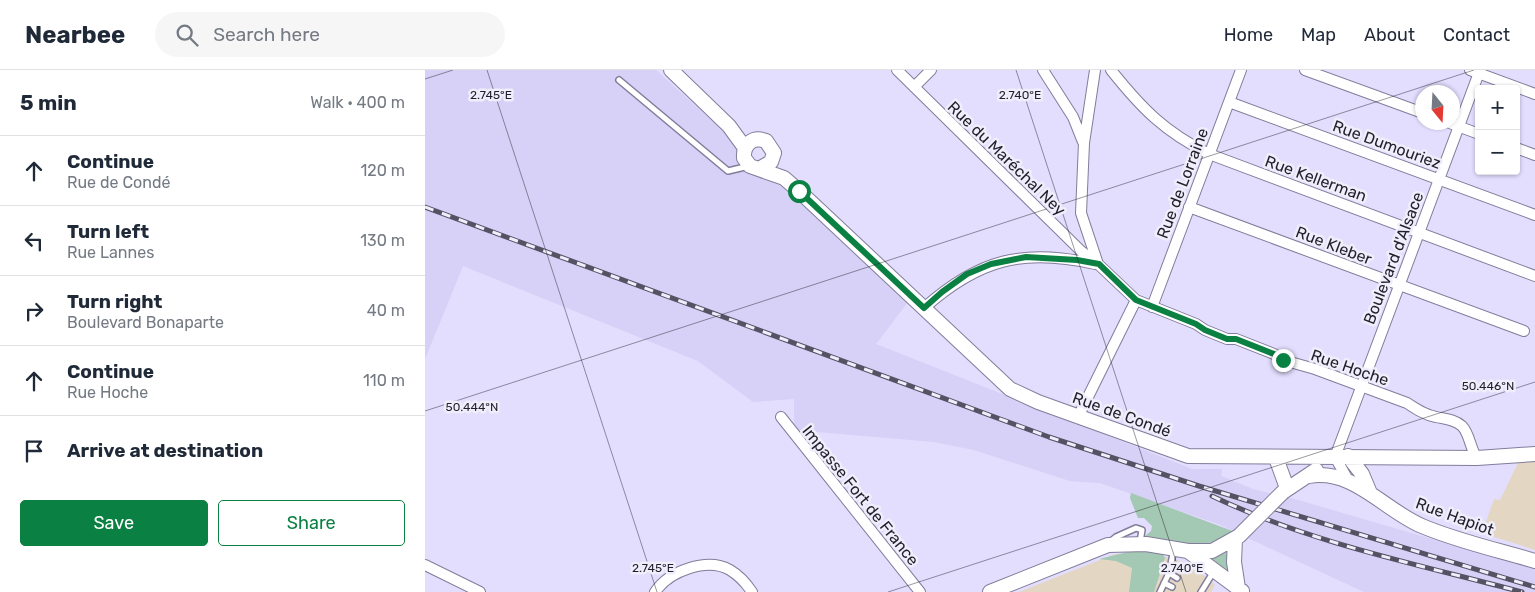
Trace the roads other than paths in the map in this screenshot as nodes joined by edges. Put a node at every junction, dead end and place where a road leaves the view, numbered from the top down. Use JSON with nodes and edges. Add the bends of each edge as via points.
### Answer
{"nodes":[{"id":1,"x":671,"y":70,"type":"edge"},
{"id":2,"x":897,"y":70,"type":"edge"},
{"id":3,"x":931,"y":70,"type":"edge"},
{"id":4,"x":1043,"y":70,"type":"edge"},
{"id":5,"x":1095,"y":70,"type":"edge"},
{"id":6,"x":1111,"y":70,"type":"edge"},
{"id":7,"x":1241,"y":70,"type":"edge"},
{"id":8,"x":1305,"y":70,"type":"edge"},
{"id":9,"x":1476,"y":71,"type":"edge"},
{"id":10,"x":619,"y":80,"type":"dead end"},
{"id":11,"x":914,"y":87,"type":"junction"},
{"id":12,"x":1535,"y":94,"type":"edge"},
{"id":13,"x":1229,"y":102,"type":"junction"},
{"id":14,"x":1415,"y":110,"type":"edge"},
{"id":15,"x":1460,"y":120,"type":"edge"},
{"id":16,"x":1460,"y":127,"type":"edge"},
{"id":17,"x":1457,"y":130,"type":"edge"},
{"id":18,"x":1475,"y":132,"type":"edge"},
{"id":19,"x":1084,"y":143,"type":"junction"},
{"id":20,"x":749,"y":144,"type":"junction"},
{"id":21,"x":1520,"y":149,"type":"edge"},
{"id":22,"x":1209,"y":154,"type":"junction"},
{"id":23,"x":1535,"y":155,"type":"edge"},
{"id":24,"x":773,"y":158,"type":"junction"},
{"id":25,"x":755,"y":168,"type":"junction"},
{"id":26,"x":783,"y":178,"type":"junction"},
{"id":27,"x":1439,"y":180,"type":"junction"},
{"id":28,"x":1189,"y":207,"type":"junction"},
{"id":29,"x":1535,"y":215,"type":"edge"},
{"id":30,"x":1418,"y":232,"type":"junction"},
{"id":31,"x":1099,"y":264,"type":"junction"},
{"id":32,"x":1535,"y":276,"type":"edge"},
{"id":33,"x":1398,"y":286,"type":"junction"},
{"id":34,"x":1136,"y":300,"type":"junction"},
{"id":35,"x":1152,"y":307,"type":"junction"},
{"id":36,"x":924,"y":308,"type":"junction"},
{"id":37,"x":1524,"y":331,"type":"dead end"},
{"id":38,"x":1361,"y":386,"type":"junction"},
{"id":39,"x":781,"y":417,"type":"dead end"},
{"id":40,"x":1078,"y":417,"type":"junction"},
{"id":41,"x":1467,"y":435,"type":"junction"},
{"id":42,"x":1535,"y":454,"type":"edge"},
{"id":43,"x":1342,"y":456,"type":"junction"},
{"id":44,"x":1457,"y":457,"type":"junction"},
{"id":45,"x":1276,"y":458,"type":"junction"},
{"id":46,"x":1477,"y":458,"type":"junction"},
{"id":47,"x":1309,"y":476,"type":"junction"},
{"id":48,"x":1348,"y":480,"type":"junction"},
{"id":49,"x":1285,"y":490,"type":"junction"},
{"id":50,"x":1370,"y":493,"type":"junction"},
{"id":51,"x":1237,"y":538,"type":"junction"},
{"id":52,"x":1174,"y":548,"type":"junction"},
{"id":53,"x":1188,"y":551,"type":"junction"},
{"id":54,"x":1535,"y":561,"type":"edge"},
{"id":55,"x":425,"y":566,"type":"edge"},
{"id":56,"x":1214,"y":570,"type":"junction"},
{"id":57,"x":1169,"y":573,"type":"junction"},
{"id":58,"x":1177,"y":578,"type":"dead end"},
{"id":59,"x":1164,"y":583,"type":"junction"},
{"id":60,"x":1172,"y":587,"type":"dead end"},
{"id":61,"x":1011,"y":588,"type":"edge"},
{"id":62,"x":1240,"y":590,"type":"edge"},
{"id":63,"x":1199,"y":591,"type":"edge"},
{"id":64,"x":480,"y":592,"type":"edge"},
{"id":65,"x":655,"y":592,"type":"edge"},
{"id":66,"x":752,"y":592,"type":"edge"},
{"id":67,"x":920,"y":592,"type":"edge"},
{"id":68,"x":990,"y":592,"type":"edge"},
{"id":69,"x":1160,"y":592,"type":"edge"}],
"edges":[{"from":1,"to":20,"type":"main road"},
{"from":2,"to":11,"type":"street","name":"Rue du Maréchal Ney"},
{"from":3,"to":11,"type":"street"},
{"from":4,"to":19,"type":"street","via":[[1073,117]]},
{"from":5,"to":19,"type":"street"},
{"from":6,"to":22,"type":"street","name":"Rue Kellerman","via":[[1149,115]]},
{"from":7,"to":13,"type":"street","name":"Rue de Lorraine"},
{"from":8,"to":14,"type":"street"},
{"from":9,"to":12,"type":"street"},
{"from":9,"to":15,"type":"street","name":"Boulevard d'Alsace"},
{"from":10,"to":25,"type":"lane","via":[[728,171]]},
{"from":11,"to":31,"type":"street","name":"Rue du Maréchal Ney","via":[[1081,251]]},
{"from":13,"to":22,"type":"street","name":"Rue de Lorraine"},
{"from":13,"to":27,"type":"street","name":"Rue Dumouriez"},
{"from":16,"to":18,"type":"street"},
{"from":17,"to":27,"type":"street","name":"Boulevard d'Alsace"},
{"from":19,"to":31,"type":"street","via":[[1081,213]]},
{"from":20,"to":24,"type":"main road","via":[[767,141],[773,148]]},
{"from":20,"to":25,"type":"main road","via":[[744,158]]},
{"from":21,"to":23,"type":"street"},
{"from":22,"to":28,"type":"street","name":"Rue de Lorraine"},
{"from":22,"to":30,"type":"street","name":"Rue Kellerman"},
{"from":24,"to":25,"type":"main road","via":[[768,166]]},
{"from":24,"to":26,"type":"main road","name":"Rue de Condé"},
{"from":25,"to":26,"type":"main road","name":"Rue de Condé"},
{"from":26,"to":36,"type":"main road","name":"Rue de Condé"},
{"from":27,"to":29,"type":"street","name":"Rue Dumouriez"},
{"from":27,"to":30,"type":"street","name":"Boulevard d'Alsace"},
{"from":28,"to":33,"type":"street","name":"Rue Kleber"},
{"from":28,"to":35,"type":"street","name":"Rue de Lorraine"},
{"from":30,"to":32,"type":"street","name":"Rue Kellerman"},
{"from":30,"to":33,"type":"street","name":"Boulevard d'Alsace"},
{"from":31,"to":34,"type":"street","name":"Rue du Maréchal Ney"},
{"from":31,"to":36,"type":"street","via":[[1059,257],[1008,259],[967,274]]},
{"from":33,"to":37,"type":"street","name":"Rue Kleber"},
{"from":33,"to":38,"type":"street","name":"Boulevard d'Alsace"},
{"from":34,"to":35,"type":"street","name":"Rue Hoche"},
{"from":34,"to":40,"type":"street"},
{"from":35,"to":38,"type":"street","name":"Rue Hoche","via":[[1227,339],[1236,339],[1283,360]]},
{"from":36,"to":40,"type":"main road","name":"Rue de Condé","via":[[1010,389]]},
{"from":38,"to":41,"type":"street","name":"Rue Hoche","via":[[1407,403],[1416,410],[1448,418],[1460,424]]},
{"from":38,"to":43,"type":"street","name":"Boulevard d'Alsace"},
{"from":39,"to":67,"type":"street","name":"Impasse Fort de France"},
{"from":40,"to":45,"type":"main road","name":"Rue de Condé","via":[[1188,456]]},
{"from":41,"to":44,"type":"street"},
{"from":41,"to":46,"type":"street","name":"Rue Hoche"},
{"from":42,"to":46,"type":"main road","name":"Rue de Condé"},
{"from":43,"to":44,"type":"main road","name":"Rue de Condé"},
{"from":43,"to":45,"type":"main road","name":"Rue de Condé"},
{"from":43,"to":47,"type":"main road"},
{"from":43,"to":48,"type":"street"},
{"from":43,"to":50,"type":"main road","name":"Rue Hapiot","via":[[1362,474]]},
{"from":44,"to":46,"type":"main road","name":"Rue de Condé"},
{"from":45,"to":49,"type":"main road"},
{"from":47,"to":48,"type":"main road","name":"Rue Hapiot","via":[[1331,475]]},
{"from":47,"to":49,"type":"main road"},
{"from":48,"to":50,"type":"main road","name":"Rue Hapiot"},
{"from":49,"to":51,"type":"main road","bridge":true},
{"from":50,"to":54,"type":"main road","name":"Rue Hapiot","via":[[1400,515],[1423,526]]},
{"from":51,"to":53,"type":"main road","via":[[1212,551]]},
{"from":51,"to":62,"type":"main road","via":[[1234,562]]},
{"from":52,"to":53,"type":"main road"},
{"from":52,"to":57,"type":"lane"},
{"from":52,"to":61,"type":"main road","via":[[1140,543],[1108,544]]},
{"from":53,"to":56,"type":"main road"},
{"from":55,"to":64,"type":"street"},
{"from":56,"to":62,"type":"main road"},
{"from":56,"to":63,"type":"lane"},
{"from":57,"to":58,"type":"lane"},
{"from":57,"to":59,"type":"lane"},
{"from":59,"to":60,"type":"lane"},
{"from":59,"to":69,"type":"lane"},
{"from":61,"to":68,"type":"main road"},
{"from":65,"to":66,"type":"street","via":[[671,577],[687,569],[704,566],[728,569]]}]}
